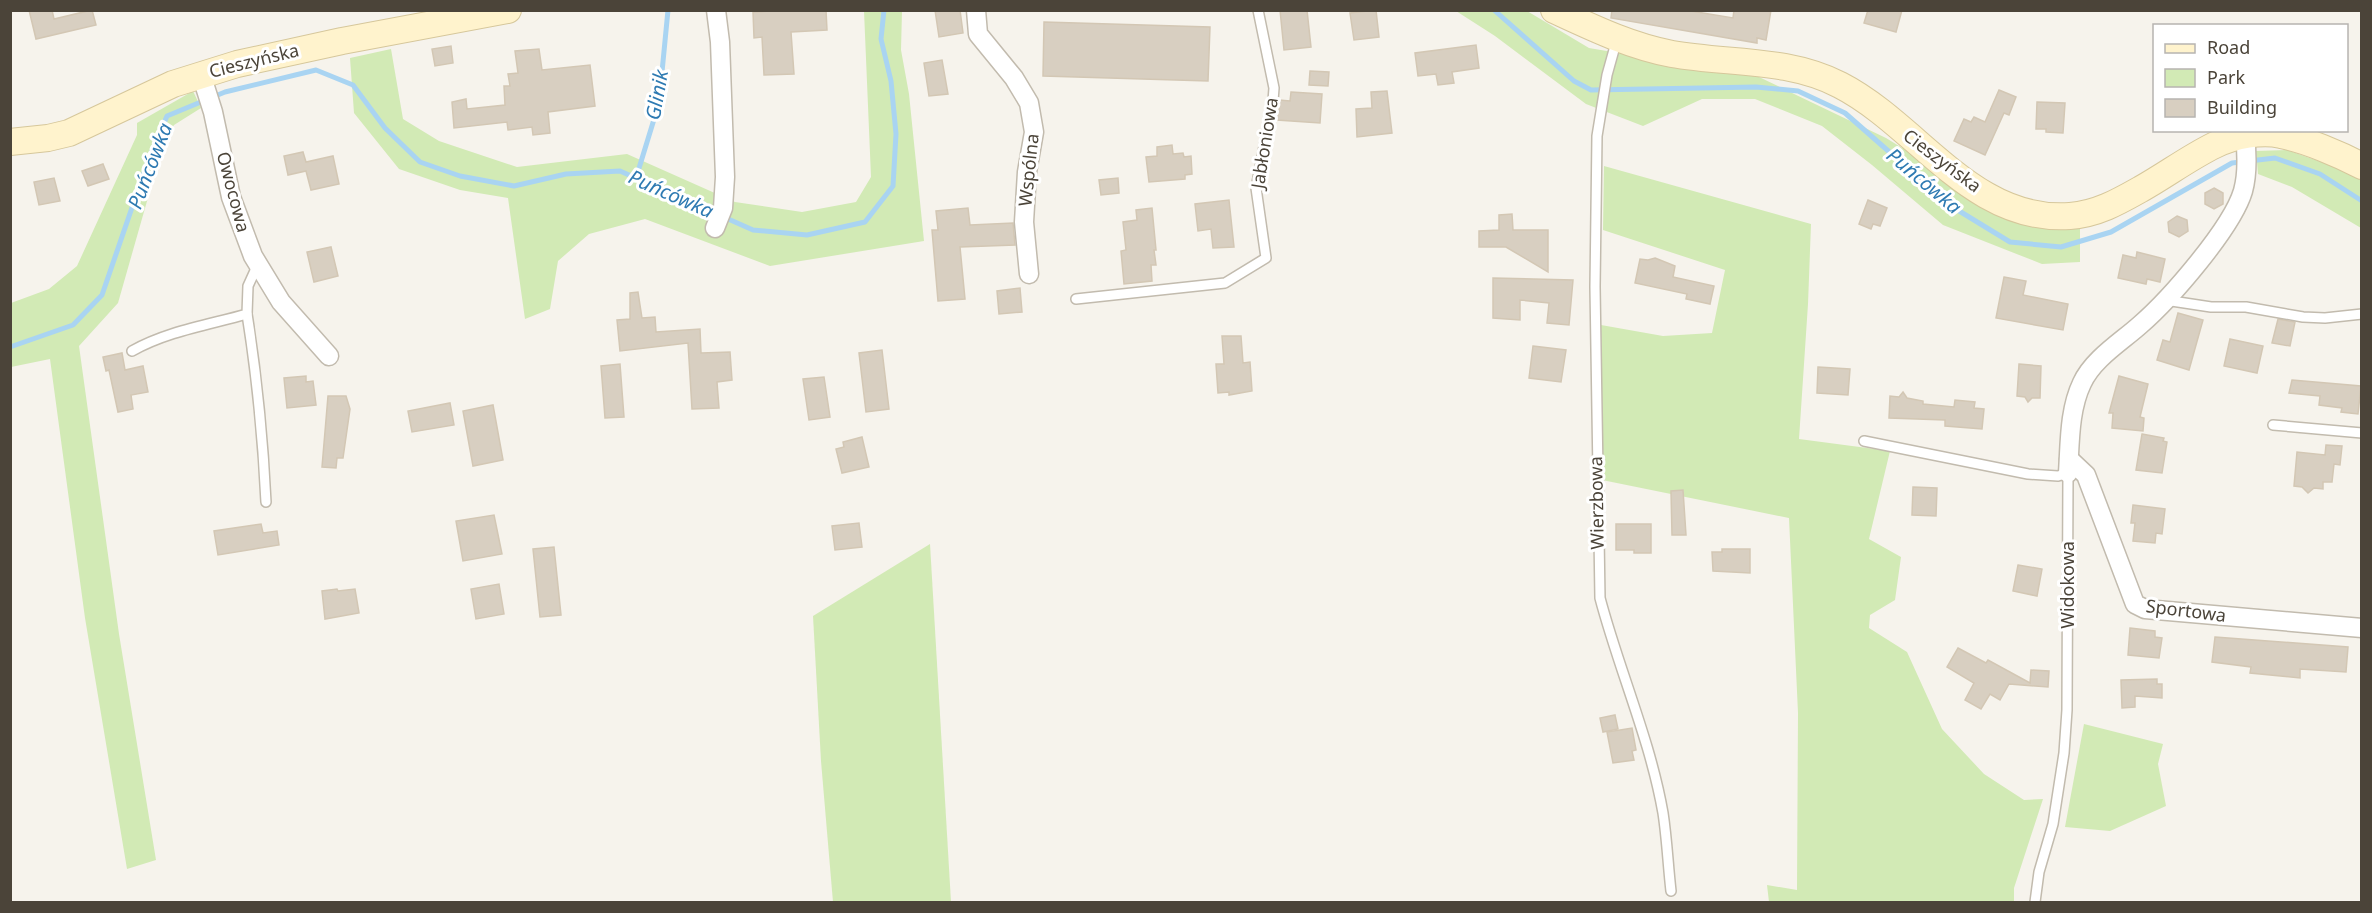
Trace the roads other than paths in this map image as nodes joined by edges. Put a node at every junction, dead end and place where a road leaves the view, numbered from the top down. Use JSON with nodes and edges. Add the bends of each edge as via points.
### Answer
{"nodes":[{"id":1,"x":716,"y":10,"type":"edge"},
{"id":2,"x":976,"y":10,"type":"edge"},
{"id":3,"x":1258,"y":10,"type":"edge"},
{"id":4,"x":1554,"y":10,"type":"edge"},
{"id":5,"x":505,"y":11,"type":"edge"},
{"id":6,"x":1617,"y":39,"type":"junction"},
{"id":7,"x":203,"y":81,"type":"junction"},
{"id":8,"x":10,"y":142,"type":"edge"},
{"id":9,"x":2246,"y":144,"type":"junction"},
{"id":10,"x":2361,"y":166,"type":"edge"},
{"id":11,"x":714,"y":228,"type":"dead end"},
{"id":12,"x":258,"y":264,"type":"junction"},
{"id":13,"x":1029,"y":274,"type":"dead end"},
{"id":14,"x":1076,"y":299,"type":"dead end"},
{"id":15,"x":2165,"y":300,"type":"junction"},
{"id":16,"x":247,"y":314,"type":"junction"},
{"id":17,"x":2361,"y":314,"type":"edge"},
{"id":18,"x":132,"y":351,"type":"dead end"},
{"id":19,"x":329,"y":356,"type":"dead end"},
{"id":20,"x":2273,"y":425,"type":"dead end"},
{"id":21,"x":2361,"y":433,"type":"edge"},
{"id":22,"x":1864,"y":441,"type":"dead end"},
{"id":23,"x":2069,"y":466,"type":"junction"},
{"id":24,"x":266,"y":502,"type":"dead end"},
{"id":25,"x":2361,"y":628,"type":"edge"},
{"id":26,"x":1671,"y":891,"type":"dead end"},
{"id":27,"x":2035,"y":903,"type":"edge"}],
"edges":[{"from":1,"to":11,"type":"street","via":[[725,177],[723,208]]},
{"from":2,"to":13,"type":"street","name":"Wspólna","via":[[978,34],[1029,103],[1034,132],[1024,222]]},
{"from":3,"to":14,"type":"lane","name":"Jabłoniowa","via":[[1274,88],[1256,188],[1266,258],[1225,283]]},
{"from":4,"to":6,"type":"street","name":"Cieszyńska"},
{"from":5,"to":7,"type":"street","name":"Cieszyńska","via":[[342,41]]},
{"from":6,"to":9,"type":"street","name":"Cieszyńska","via":[[1671,54],[1792,68],[1826,79],[1868,102],[1950,171],[1995,200],[2030,215],[2072,216],[2106,208],[2215,145]]},
{"from":6,"to":26,"type":"lane","name":"Wierzbowa","via":[[1598,135],[1595,287],[1600,598],[1651,763],[1663,814]]},
{"from":7,"to":8,"type":"street","name":"Cieszyńska","via":[[173,84],[69,133]]},
{"from":7,"to":12,"type":"street","name":"Owocowa","via":[[231,197]]},
{"from":9,"to":10,"type":"street","name":"Cieszyńska","via":[[2280,134]]},
{"from":9,"to":15,"type":"street","name":"Widokowa","via":[[2246,176],[2229,220]]},
{"from":12,"to":16,"type":"lane","via":[[248,286]]},
{"from":12,"to":19,"type":"street","name":"Owocowa","via":[[281,302]]},
{"from":15,"to":17,"type":"lane","via":[[2303,317]]},
{"from":15,"to":23,"type":"street","name":"Widokowa","via":[[2093,366],[2082,382],[2074,405]]},
{"from":16,"to":18,"type":"lane","via":[[152,340]]},
{"from":16,"to":24,"type":"lane","via":[[262,426]]},
{"from":20,"to":21,"type":"lane"},
{"from":22,"to":23,"type":"lane","via":[[2028,474],[2058,476]]},
{"from":23,"to":25,"type":"street","name":"Sportowa","via":[[2086,475],[2135,604],[2145,609]]},
{"from":23,"to":27,"type":"lane","name":"Widokowa","via":[[2064,753]]}]}
